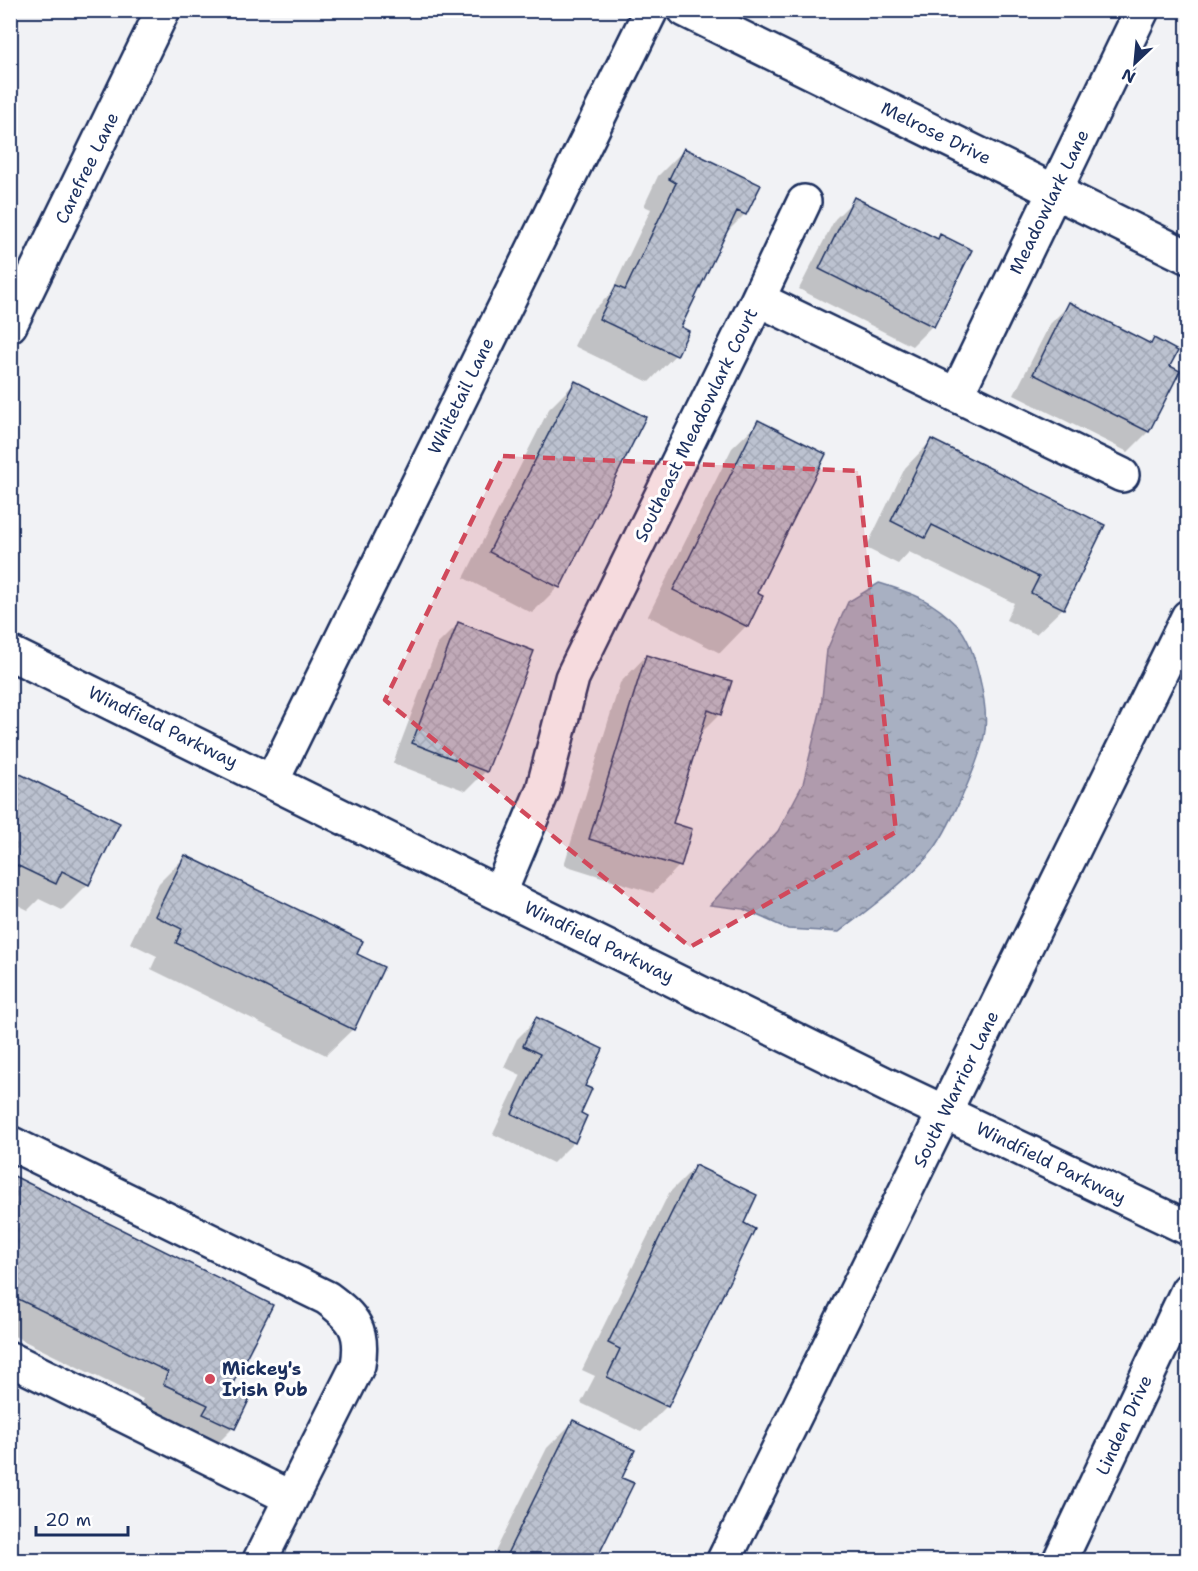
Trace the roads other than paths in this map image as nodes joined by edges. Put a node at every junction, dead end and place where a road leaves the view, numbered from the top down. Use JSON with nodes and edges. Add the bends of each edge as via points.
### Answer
{"nodes":[{"id":1,"x":163,"y":10,"type":"edge"},
{"id":2,"x":651,"y":10,"type":"edge"},
{"id":3,"x":685,"y":10,"type":"edge"},
{"id":4,"x":1142,"y":10,"type":"edge"},
{"id":5,"x":1054,"y":191,"type":"junction"},
{"id":6,"x":804,"y":202,"type":"dead end"},
{"id":7,"x":1188,"y":257,"type":"edge"},
{"id":8,"x":758,"y":299,"type":"junction"},
{"id":9,"x":10,"y":325,"type":"edge"},
{"id":10,"x":957,"y":393,"type":"junction"},
{"id":11,"x":1122,"y":475,"type":"dead end"},
{"id":12,"x":1188,"y":617,"type":"edge"},
{"id":13,"x":10,"y":653,"type":"edge"},
{"id":14,"x":272,"y":781,"type":"junction"},
{"id":15,"x":500,"y":892,"type":"junction"},
{"id":16,"x":945,"y":1111,"type":"junction"},
{"id":17,"x":10,"y":1143,"type":"edge"},
{"id":18,"x":1188,"y":1228,"type":"edge"},
{"id":19,"x":1188,"y":1290,"type":"edge"},
{"id":20,"x":10,"y":1359,"type":"edge"},
{"id":21,"x":291,"y":1498,"type":"junction"},
{"id":22,"x":260,"y":1560,"type":"edge"},
{"id":23,"x":724,"y":1560,"type":"edge"},
{"id":24,"x":1060,"y":1560,"type":"edge"}],
"edges":[{"from":1,"to":9,"type":"street","name":"Carefree Lane"},
{"from":2,"to":14,"type":"street","name":"Whitetail Lane"},
{"from":3,"to":5,"type":"street","name":"Melrose Drive"},
{"from":4,"to":5,"type":"street","name":"Meadowlark Lane"},
{"from":5,"to":7,"type":"street","name":"Melrose Drive"},
{"from":5,"to":10,"type":"street","name":"Meadowlark Lane"},
{"from":6,"to":8,"type":"street"},
{"from":8,"to":10,"type":"street","name":"Southeast Meadowlark Court"},
{"from":8,"to":15,"type":"street","name":"Southeast Meadowlark Court","via":[[572,678],[543,790]]},
{"from":10,"to":11,"type":"street","name":"Southeast Meadowlark Court"},
{"from":12,"to":16,"type":"street","name":"South Warrior Lane"},
{"from":13,"to":14,"type":"street","name":"Windfield Parkway"},
{"from":14,"to":15,"type":"street","name":"Windfield Parkway"},
{"from":15,"to":16,"type":"street","name":"Windfield Parkway"},
{"from":16,"to":18,"type":"street","name":"Windfield Parkway"},
{"from":16,"to":23,"type":"street","name":"South Warrior Lane"},
{"from":17,"to":21,"type":"street","via":[[327,1298],[345,1311],[358,1329],[358,1365]]},
{"from":19,"to":24,"type":"street","name":"Linden Drive"},
{"from":20,"to":21,"type":"street"},
{"from":21,"to":22,"type":"street"}]}
